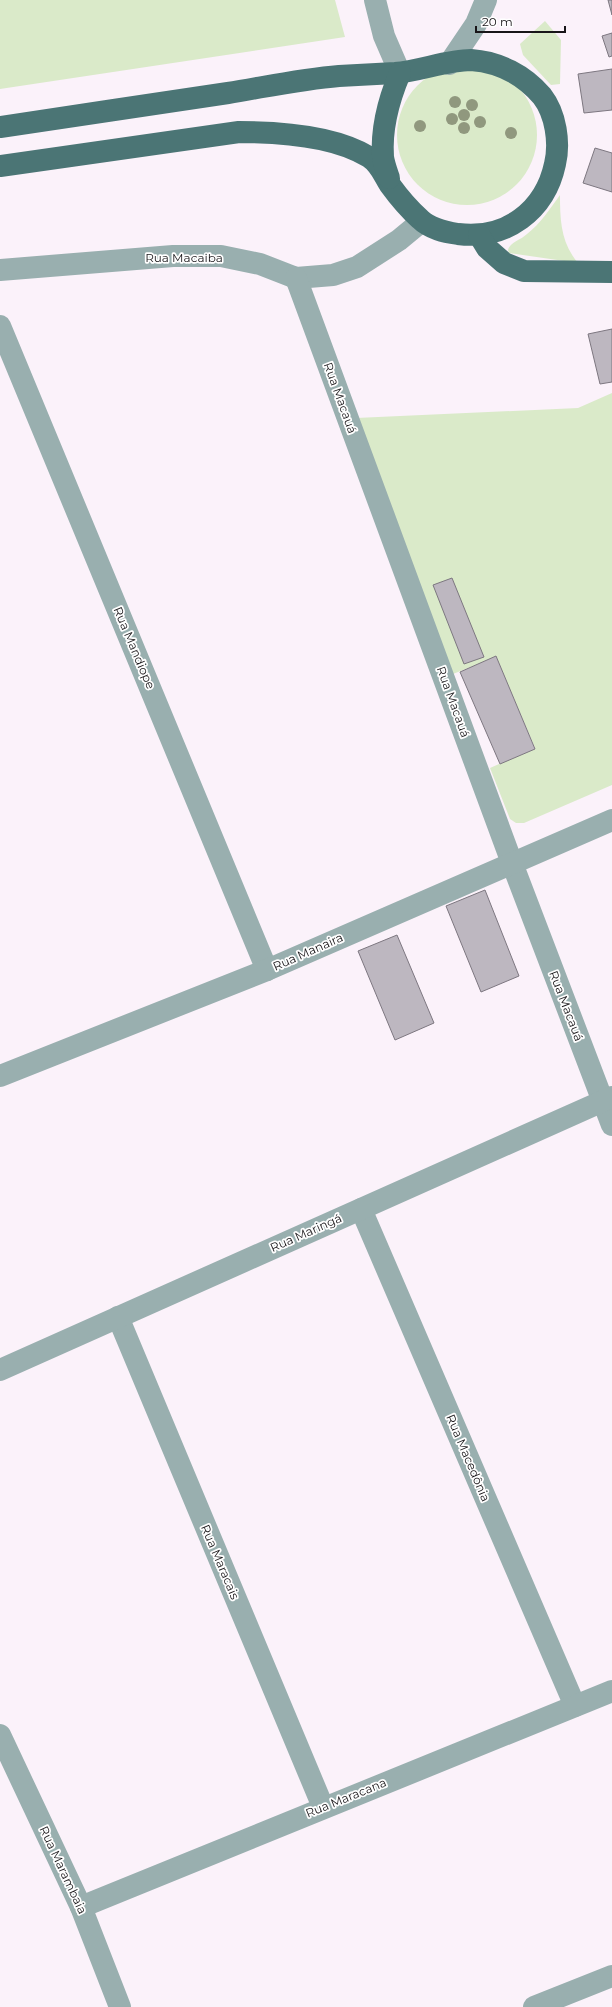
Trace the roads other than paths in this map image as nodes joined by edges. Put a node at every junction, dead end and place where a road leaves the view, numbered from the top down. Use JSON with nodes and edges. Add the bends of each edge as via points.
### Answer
{"nodes":[{"id":1,"x":375,"y":0,"type":"edge"},
{"id":2,"x":486,"y":0,"type":"edge"},
{"id":3,"x":449,"y":64,"type":"junction"},
{"id":4,"x":400,"y":73,"type":"junction"},
{"id":5,"x":0,"y":127,"type":"edge"},
{"id":6,"x":0,"y":166,"type":"edge"},
{"id":7,"x":391,"y":186,"type":"junction"},
{"id":8,"x":422,"y":221,"type":"junction"},
{"id":9,"x":479,"y":235,"type":"junction"},
{"id":10,"x":0,"y":270,"type":"edge"},
{"id":11,"x":612,"y":272,"type":"edge"},
{"id":12,"x":296,"y":278,"type":"junction"},
{"id":13,"x":0,"y":326,"type":"edge"},
{"id":14,"x":612,"y":820,"type":"edge"},
{"id":15,"x":512,"y":862,"type":"junction"},
{"id":16,"x":267,"y":970,"type":"junction"},
{"id":17,"x":0,"y":1076,"type":"edge"},
{"id":18,"x":607,"y":1100,"type":"edge"},
{"id":19,"x":612,"y":1125,"type":"edge"},
{"id":20,"x":361,"y":1209,"type":"junction"},
{"id":21,"x":118,"y":1317,"type":"junction"},
{"id":22,"x":0,"y":1370,"type":"edge"},
{"id":23,"x":612,"y":1691,"type":"edge"},
{"id":24,"x":575,"y":1706,"type":"junction"},
{"id":25,"x":0,"y":1735,"type":"edge"},
{"id":26,"x":323,"y":1807,"type":"junction"},
{"id":27,"x":80,"y":1907,"type":"junction"},
{"id":28,"x":612,"y":1976,"type":"edge"},
{"id":29,"x":120,"y":2007,"type":"edge"},
{"id":30,"x":534,"y":2007,"type":"edge"}],
"edges":[{"from":1,"to":4,"type":"street","via":[[384,36]]},
{"from":2,"to":3,"type":"street","via":[[476,24]]},
{"from":3,"to":4,"type":"main road"},
{"from":3,"to":9,"type":"main road","via":[[470,60],[498,65],[523,78],[543,98],[555,124],[558,152],[552,180],[537,205],[515,224]]},
{"from":4,"to":5,"type":"main road","via":[[337,76]]},
{"from":4,"to":7,"type":"main road","via":[[390,96],[385,129],[383,158]]},
{"from":6,"to":7,"type":"main road","via":[[240,132],[265,132],[344,144],[380,166]]},
{"from":7,"to":8,"type":"main road"},
{"from":8,"to":9,"type":"main road","via":[[448,232]]},
{"from":8,"to":12,"type":"street","name":"Rua Macaiba","via":[[399,240],[357,267],[333,275]]},
{"from":9,"to":11,"type":"main road","via":[[487,248],[504,263],[524,271]]},
{"from":10,"to":12,"type":"street","name":"Rua Macaiba","via":[[173,256],[221,256],[260,264]]},
{"from":12,"to":15,"type":"street","name":"Rua Macauá"},
{"from":13,"to":16,"type":"street","name":"Rua Mandiope"},
{"from":14,"to":15,"type":"street","name":"Rua Manaira"},
{"from":15,"to":16,"type":"street","name":"Rua Manaira"},
{"from":15,"to":18,"type":"street","name":"Rua Macauá"},
{"from":16,"to":17,"type":"street","name":"Rua Manaira"},
{"from":18,"to":19,"type":"street","name":"Rua Macauá"},
{"from":18,"to":20,"type":"street","name":"Rua Maringá"},
{"from":20,"to":21,"type":"street","name":"Rua Maringá"},
{"from":20,"to":24,"type":"street","name":"Rua Macedônia"},
{"from":21,"to":22,"type":"street","name":"Rua Maringá"},
{"from":21,"to":26,"type":"street","name":"Rua Maracais"},
{"from":23,"to":24,"type":"street","name":"Rua Maracana"},
{"from":24,"to":26,"type":"street","name":"Rua Maracana"},
{"from":25,"to":27,"type":"street","name":"Rua Marambaia"},
{"from":26,"to":27,"type":"street","name":"Rua Maracana"},
{"from":27,"to":29,"type":"street","name":"Rua Marambaia"},
{"from":28,"to":30,"type":"street"}]}
